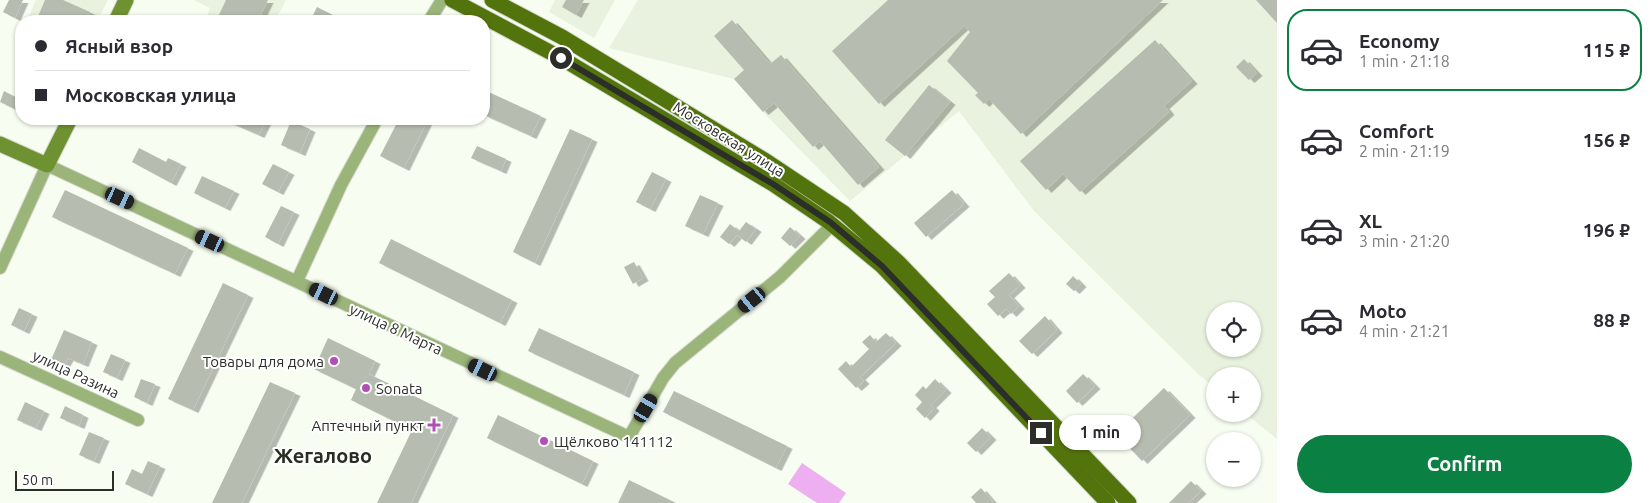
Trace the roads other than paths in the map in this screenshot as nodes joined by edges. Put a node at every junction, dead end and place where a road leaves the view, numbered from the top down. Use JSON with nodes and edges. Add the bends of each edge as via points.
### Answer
{"nodes":[{"id":1,"x":442,"y":0,"type":"edge"},
{"id":2,"x":452,"y":0,"type":"edge"},
{"id":3,"x":492,"y":0,"type":"edge"},
{"id":4,"x":433,"y":15,"type":"edge"},
{"id":5,"x":480,"y":15,"type":"edge"},
{"id":6,"x":490,"y":20,"type":"edge"},
{"id":7,"x":67,"y":125,"type":"edge"},
{"id":8,"x":374,"y":125,"type":"edge"},
{"id":9,"x":0,"y":144,"type":"edge"},
{"id":10,"x":47,"y":165,"type":"junction"},
{"id":11,"x":833,"y":224,"type":"junction"},
{"id":12,"x":0,"y":268,"type":"edge"},
{"id":13,"x":296,"y":281,"type":"junction"},
{"id":14,"x":0,"y":357,"type":"edge"},
{"id":15,"x":138,"y":420,"type":"dead end"},
{"id":16,"x":1108,"y":503,"type":"edge"},
{"id":17,"x":1130,"y":503,"type":"edge"}],
"edges":[{"from":1,"to":4,"type":"street"},
{"from":2,"to":5,"type":"main road","name":"Московская улица"},
{"from":3,"to":17,"type":"main road","name":"Московская улица","via":[[562,37],[758,156],[844,213],[898,262]]},
{"from":6,"to":11,"type":"main road","name":"Московская улица","via":[[561,58],[773,184]]},
{"from":7,"to":10,"type":"street"},
{"from":8,"to":13,"type":"street"},
{"from":9,"to":10,"type":"street","name":"улица 8 Марта"},
{"from":10,"to":12,"type":"street"},
{"from":10,"to":13,"type":"street","name":"улица 8 Марта"},
{"from":11,"to":13,"type":"street","name":"улица 8 Марта","via":[[780,277],[675,363],[629,437]]},
{"from":11,"to":16,"type":"main road","name":"Московская улица","via":[[882,266]]},
{"from":14,"to":15,"type":"street","name":"улица Разина"}]}
